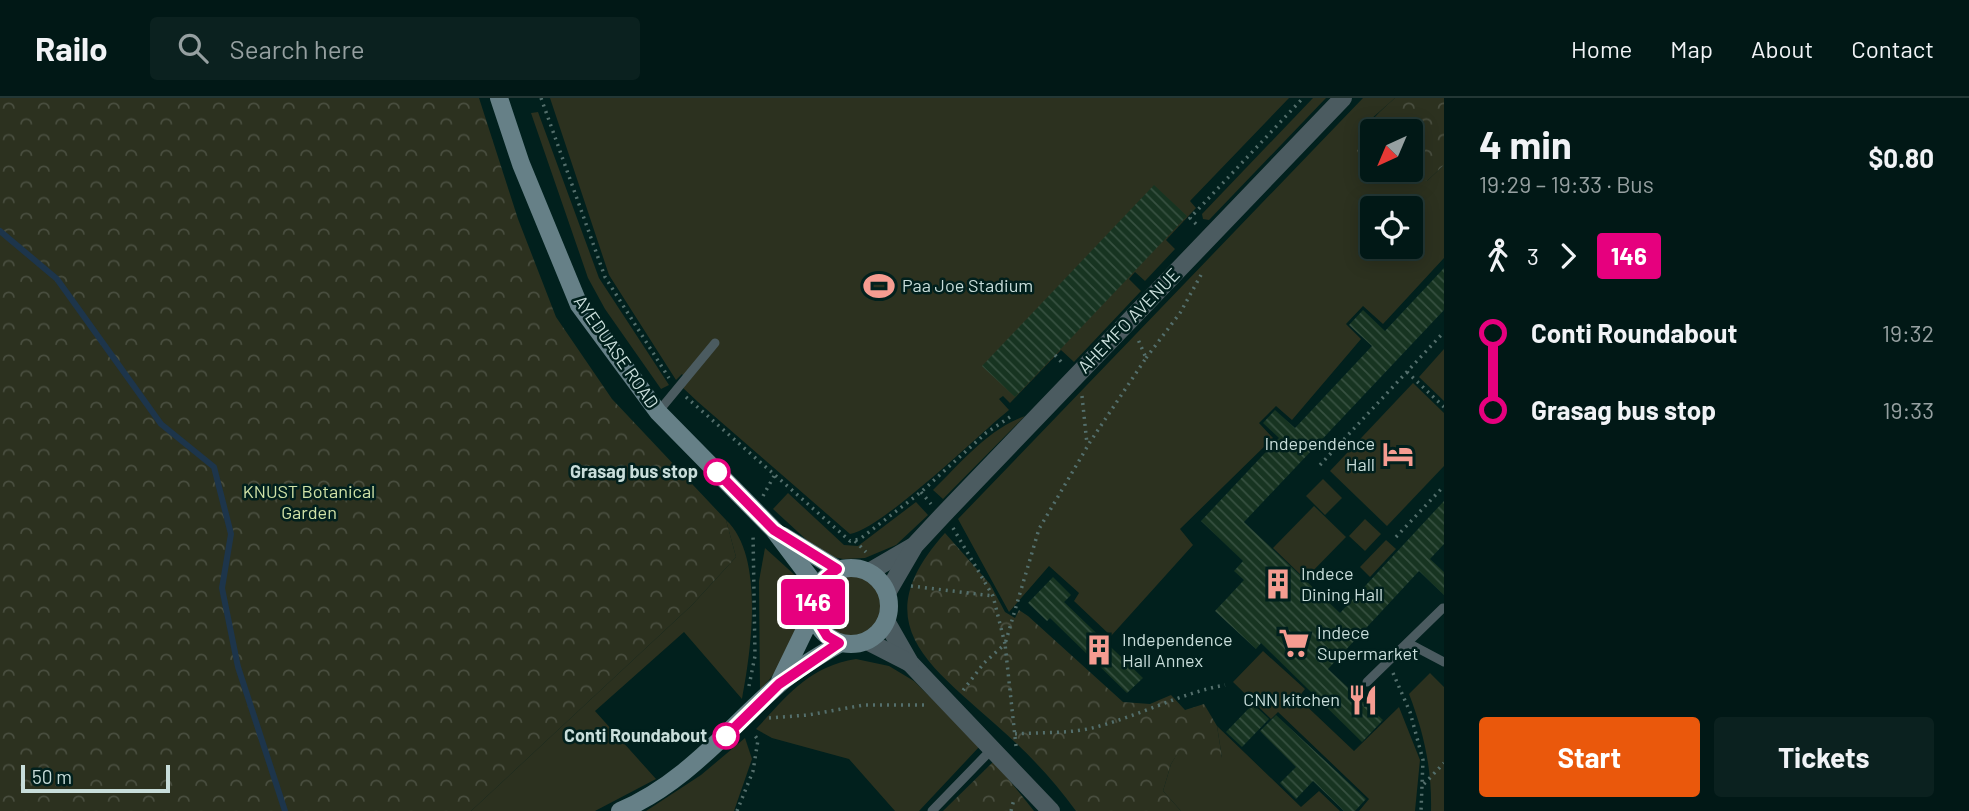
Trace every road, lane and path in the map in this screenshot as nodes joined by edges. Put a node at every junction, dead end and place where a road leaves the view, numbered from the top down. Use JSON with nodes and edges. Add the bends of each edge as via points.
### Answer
{"nodes":[{"id":1,"x":499,"y":98,"type":"edge"},
{"id":2,"x":541,"y":98,"type":"edge"},
{"id":3,"x":1303,"y":98,"type":"edge"},
{"id":4,"x":1343,"y":98,"type":"edge"},
{"id":5,"x":1208,"y":239,"type":"junction"},
{"id":6,"x":1202,"y":271,"type":"dead end"},
{"id":7,"x":1128,"y":321,"type":"junction"},
{"id":8,"x":1444,"y":332,"type":"edge"},
{"id":9,"x":715,"y":343,"type":"dead end"},
{"id":10,"x":1146,"y":358,"type":"junction"},
{"id":11,"x":1066,"y":366,"type":"dead end"},
{"id":12,"x":1407,"y":372,"type":"junction"},
{"id":13,"x":1057,"y":375,"type":"dead end"},
{"id":14,"x":677,"y":390,"type":"junction"},
{"id":15,"x":1444,"y":407,"type":"edge"},
{"id":16,"x":658,"y":412,"type":"junction"},
{"id":17,"x":1012,"y":416,"type":"dead end"},
{"id":18,"x":1320,"y":465,"type":"dead end"},
{"id":19,"x":774,"y":476,"type":"junction"},
{"id":20,"x":1444,"y":486,"type":"edge"},
{"id":21,"x":921,"y":492,"type":"junction"},
{"id":22,"x":755,"y":512,"type":"junction"},
{"id":23,"x":942,"y":516,"type":"junction"},
{"id":24,"x":774,"y":530,"type":"junction"},
{"id":25,"x":1396,"y":537,"type":"dead end"},
{"id":26,"x":915,"y":545,"type":"junction"},
{"id":27,"x":837,"y":569,"type":"junction"},
{"id":28,"x":869,"y":572,"type":"junction"},
{"id":29,"x":891,"y":585,"type":"junction"},
{"id":30,"x":817,"y":587,"type":"junction"},
{"id":31,"x":993,"y":596,"type":"junction"},
{"id":32,"x":1443,"y":608,"type":"edge"},
{"id":33,"x":813,"y":613,"type":"junction"},
{"id":34,"x":886,"y":621,"type":"junction"},
{"id":35,"x":867,"y":641,"type":"junction"},
{"id":36,"x":839,"y":643,"type":"junction"},
{"id":37,"x":1408,"y":643,"type":"junction"},
{"id":38,"x":1005,"y":644,"type":"junction"},
{"id":39,"x":1388,"y":662,"type":"junction"},
{"id":40,"x":1444,"y":662,"type":"edge"},
{"id":41,"x":910,"y":663,"type":"junction"},
{"id":42,"x":1367,"y":682,"type":"dead end"},
{"id":43,"x":779,"y":684,"type":"junction"},
{"id":44,"x":1225,"y":685,"type":"dead end"},
{"id":45,"x":952,"y":705,"type":"junction"},
{"id":46,"x":742,"y":720,"type":"junction"},
{"id":47,"x":1015,"y":734,"type":"junction"},
{"id":48,"x":993,"y":747,"type":"junction"},
{"id":49,"x":1444,"y":763,"type":"edge"},
{"id":50,"x":1019,"y":773,"type":"junction"},
{"id":51,"x":1422,"y":786,"type":"junction"},
{"id":52,"x":620,"y":811,"type":"edge"},
{"id":53,"x":737,"y":811,"type":"edge"},
{"id":54,"x":932,"y":811,"type":"edge"},
{"id":55,"x":1051,"y":811,"type":"edge"},
{"id":56,"x":1421,"y":811,"type":"edge"}],
"edges":[{"from":1,"to":16,"type":"street","name":"AYEDUASE ROAD","via":[[579,305]]},
{"from":2,"to":14,"type":"path","via":[[605,276]]},
{"from":3,"to":5,"type":"path","via":[[1190,218]]},
{"from":4,"to":5,"type":"street","name":"AHEMFO AVENUE"},
{"from":5,"to":7,"type":"street","name":"AHEMFO AVENUE"},
{"from":6,"to":10,"type":"path","via":[[1180,313]]},
{"from":7,"to":10,"type":"path"},
{"from":7,"to":23,"type":"street","name":"AHEMFO AVENUE"},
{"from":8,"to":12,"type":"path"},
{"from":9,"to":14,"type":"lane"},
{"from":10,"to":38,"type":"path","via":[[1039,528]]},
{"from":11,"to":13,"type":"path"},
{"from":12,"to":15,"type":"path"},
{"from":12,"to":18,"type":"path"},
{"from":14,"to":16,"type":"lane"},
{"from":14,"to":19,"type":"path"},
{"from":16,"to":22,"type":"street","name":"AYEDUASE ROAD"},
{"from":17,"to":21,"type":"path","via":[[986,433]]},
{"from":19,"to":21,"type":"path","via":[[850,541],[860,539]]},
{"from":19,"to":22,"type":"path"},
{"from":20,"to":25,"type":"path"},
{"from":21,"to":23,"type":"path"},
{"from":22,"to":24,"type":"street","name":"AYEDUASE ROAD"},
{"from":22,"to":46,"type":"path","via":[[751,554],[755,656]]},
{"from":23,"to":26,"type":"street","name":"AHEMFO AVENUE"},
{"from":23,"to":31,"type":"path","via":[[959,535]]},
{"from":24,"to":27,"type":"street","name":"AYEDUASE ROAD"},
{"from":24,"to":30,"type":"street","name":"AYEDUASE ROAD"},
{"from":26,"to":28,"type":"street","name":"AHEMFO AVENUE"},
{"from":26,"to":29,"type":"street","name":"AHEMFO AVENUE"},
{"from":27,"to":28,"type":"street"},
{"from":27,"to":30,"type":"street"},
{"from":28,"to":29,"type":"street"},
{"from":29,"to":31,"type":"path"},
{"from":29,"to":34,"type":"street"},
{"from":30,"to":33,"type":"street"},
{"from":31,"to":38,"type":"path"},
{"from":32,"to":37,"type":"lane"},
{"from":33,"to":36,"type":"street","via":[[827,636]]},
{"from":33,"to":43,"type":"street"},
{"from":34,"to":35,"type":"street"},
{"from":34,"to":41,"type":"street"},
{"from":35,"to":36,"type":"street"},
{"from":35,"to":41,"type":"street"},
{"from":36,"to":43,"type":"street"},
{"from":37,"to":39,"type":"lane"},
{"from":37,"to":40,"type":"lane"},
{"from":38,"to":45,"type":"path"},
{"from":38,"to":47,"type":"path"},
{"from":39,"to":42,"type":"lane"},
{"from":39,"to":51,"type":"path","via":[[1423,760]]},
{"from":41,"to":45,"type":"street"},
{"from":43,"to":46,"type":"street"},
{"from":44,"to":47,"type":"path","via":[[1193,691],[1156,709],[1093,728]]},
{"from":45,"to":46,"type":"path","via":[[864,705]]},
{"from":45,"to":48,"type":"street"},
{"from":46,"to":52,"type":"street","via":[[712,750]]},
{"from":46,"to":53,"type":"path","via":[[758,740],[753,771]]},
{"from":47,"to":50,"type":"path"},
{"from":48,"to":50,"type":"street"},
{"from":48,"to":54,"type":"lane"},
{"from":49,"to":51,"type":"path"},
{"from":50,"to":55,"type":"street"},
{"from":51,"to":56,"type":"path"}]}
